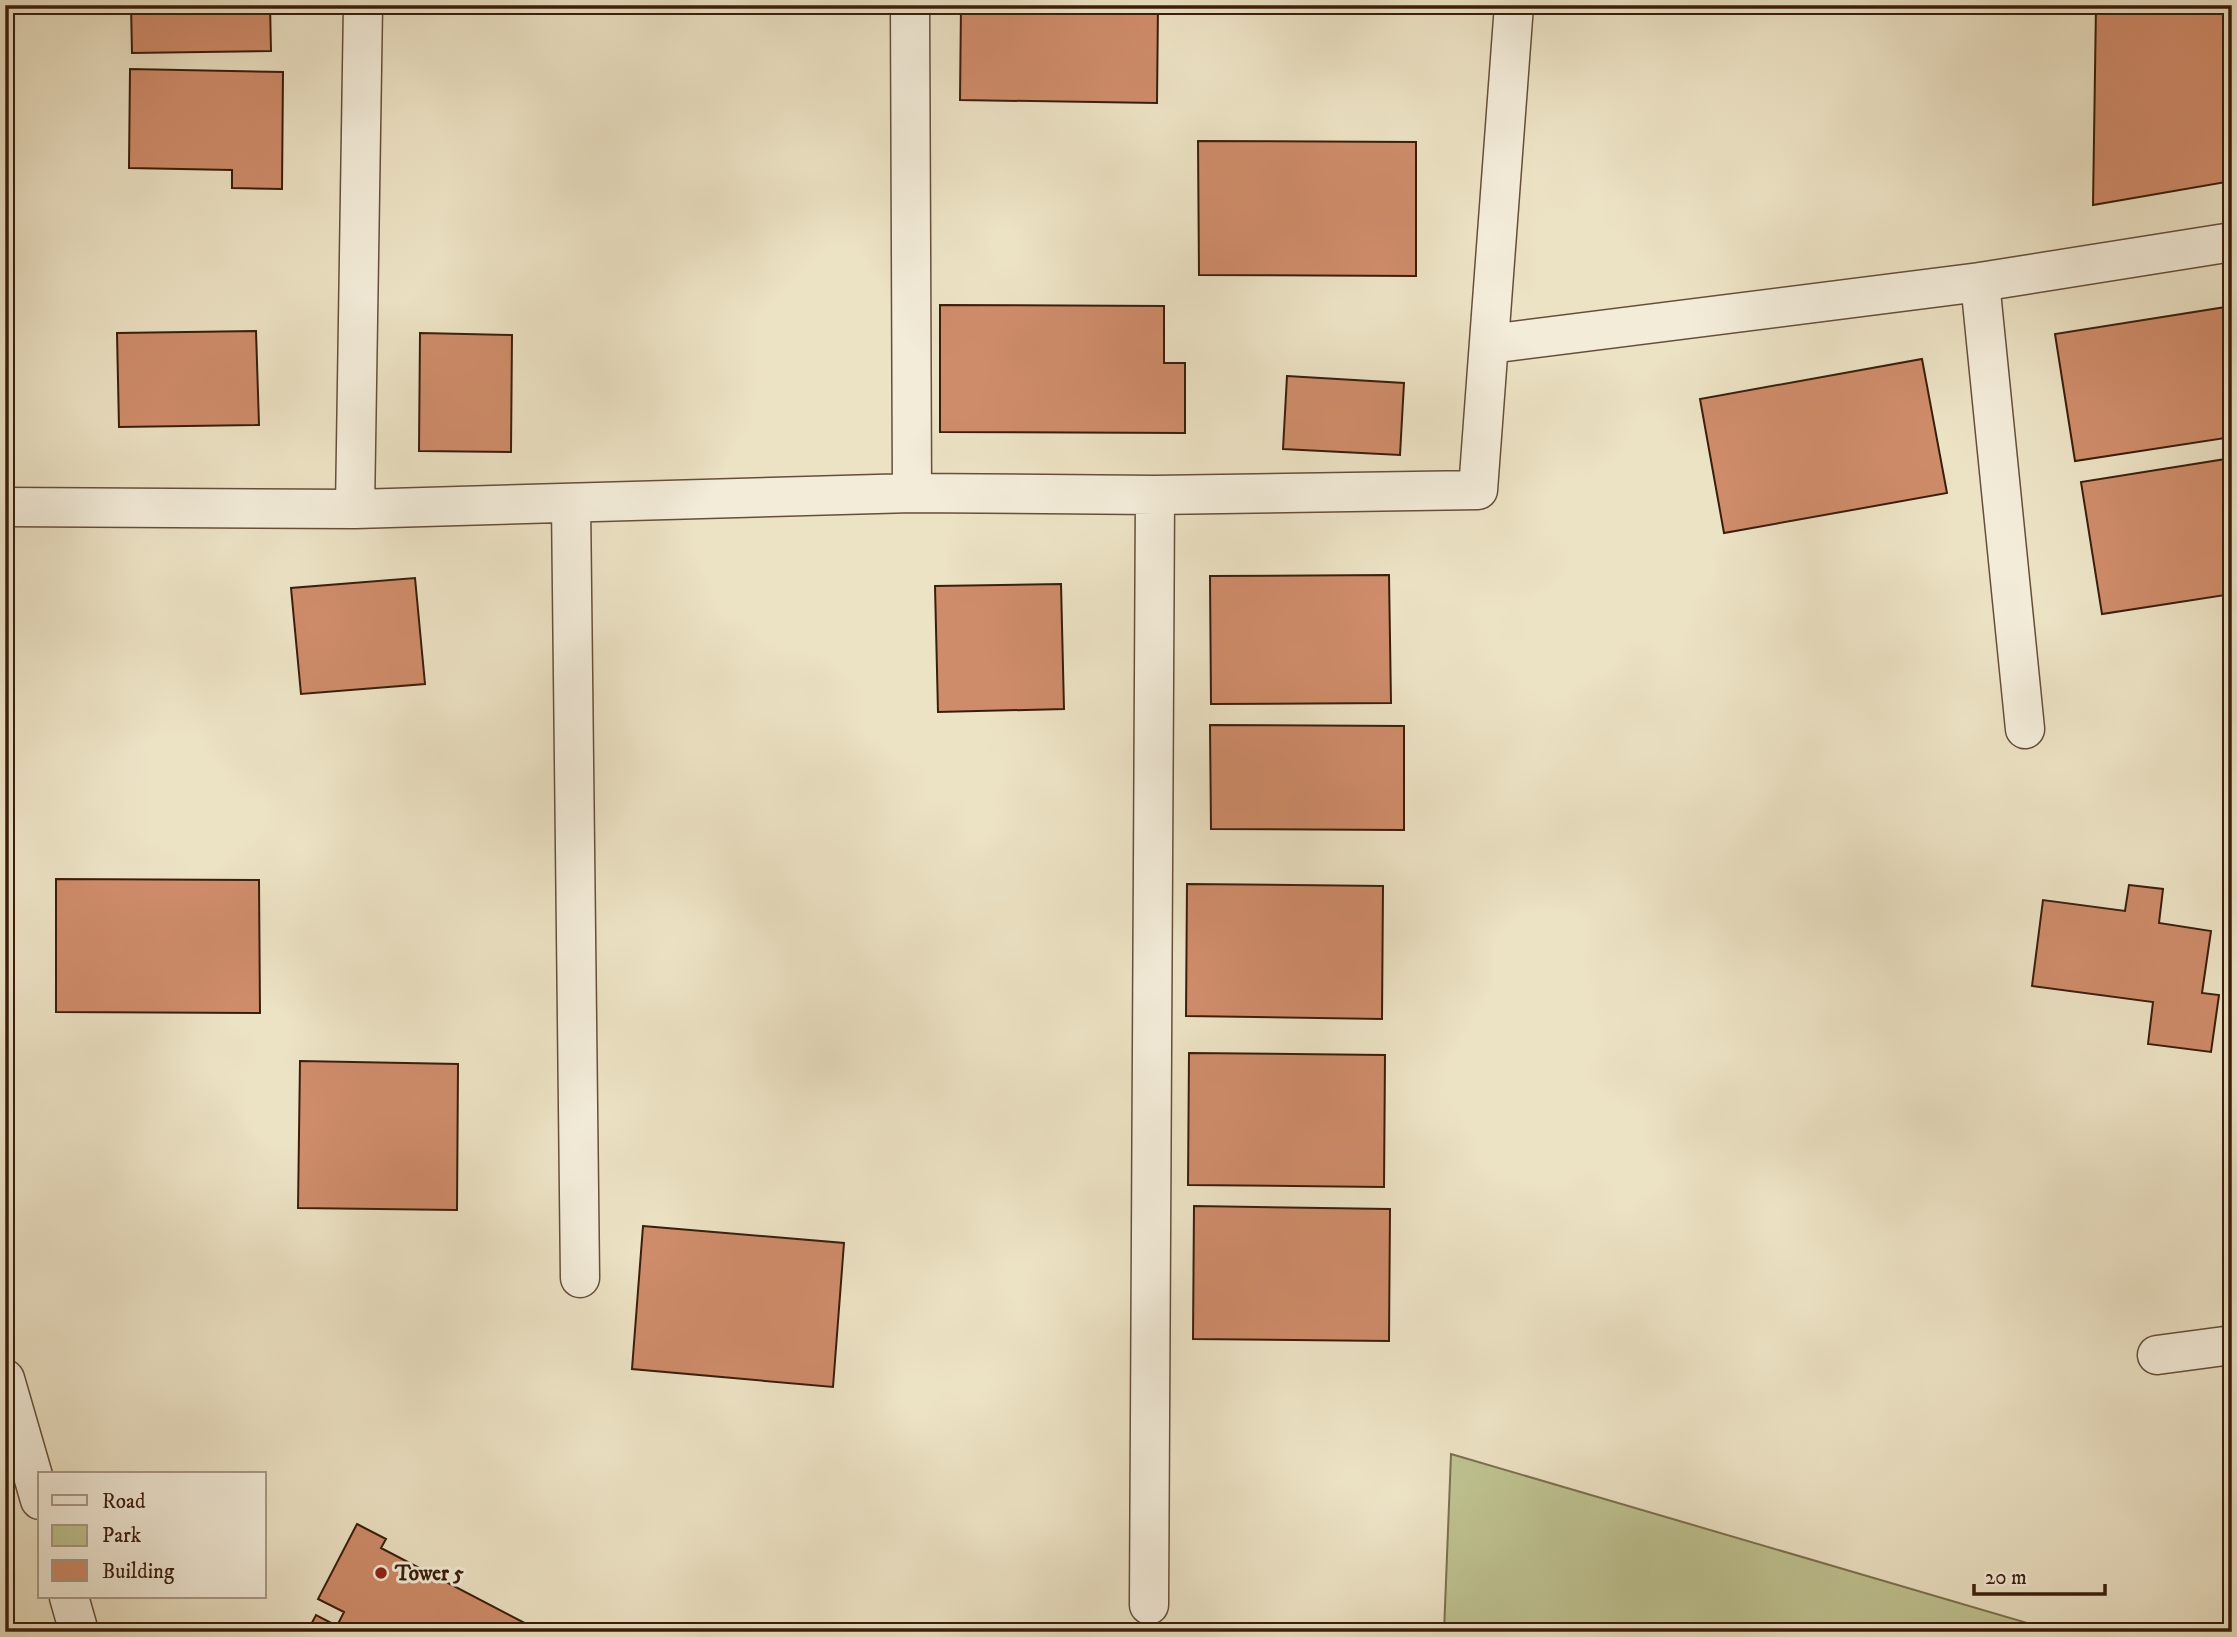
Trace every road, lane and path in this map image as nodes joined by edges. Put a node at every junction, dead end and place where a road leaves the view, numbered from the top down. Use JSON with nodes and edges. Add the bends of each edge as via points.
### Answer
{"nodes":[{"id":1,"x":363,"y":5,"type":"edge"},
{"id":2,"x":910,"y":5,"type":"edge"},
{"id":3,"x":1514,"y":5,"type":"edge"},
{"id":4,"x":2232,"y":242,"type":"edge"},
{"id":5,"x":1980,"y":282,"type":"junction"},
{"id":6,"x":1490,"y":344,"type":"junction"},
{"id":7,"x":912,"y":493,"type":"junction"},
{"id":8,"x":1155,"y":495,"type":"junction"},
{"id":9,"x":571,"y":503,"type":"junction"},
{"id":10,"x":5,"y":507,"type":"edge"},
{"id":11,"x":355,"y":509,"type":"junction"},
{"id":12,"x":2025,"y":729,"type":"dead end"},
{"id":13,"x":580,"y":1278,"type":"dead end"},
{"id":14,"x":2232,"y":1345,"type":"edge"},
{"id":15,"x":2157,"y":1355,"type":"dead end"},
{"id":16,"x":5,"y":1379,"type":"edge"},
{"id":17,"x":38,"y":1493,"type":"edge"},
{"id":18,"x":69,"y":1598,"type":"edge"},
{"id":19,"x":1149,"y":1605,"type":"dead end"},
{"id":20,"x":79,"y":1632,"type":"edge"}],
"edges":[{"from":1,"to":11,"type":"street"},
{"from":2,"to":7,"type":"street"},
{"from":3,"to":6,"type":"street"},
{"from":4,"to":5,"type":"street"},
{"from":5,"to":6,"type":"street"},
{"from":5,"to":12,"type":"street"},
{"from":6,"to":8,"type":"street","via":[[1478,490]]},
{"from":7,"to":8,"type":"street"},
{"from":7,"to":9,"type":"street"},
{"from":8,"to":19,"type":"street"},
{"from":9,"to":11,"type":"street"},
{"from":9,"to":13,"type":"street"},
{"from":10,"to":11,"type":"street"},
{"from":14,"to":15,"type":"street"},
{"from":16,"to":17,"type":"street"},
{"from":18,"to":20,"type":"street"}]}
